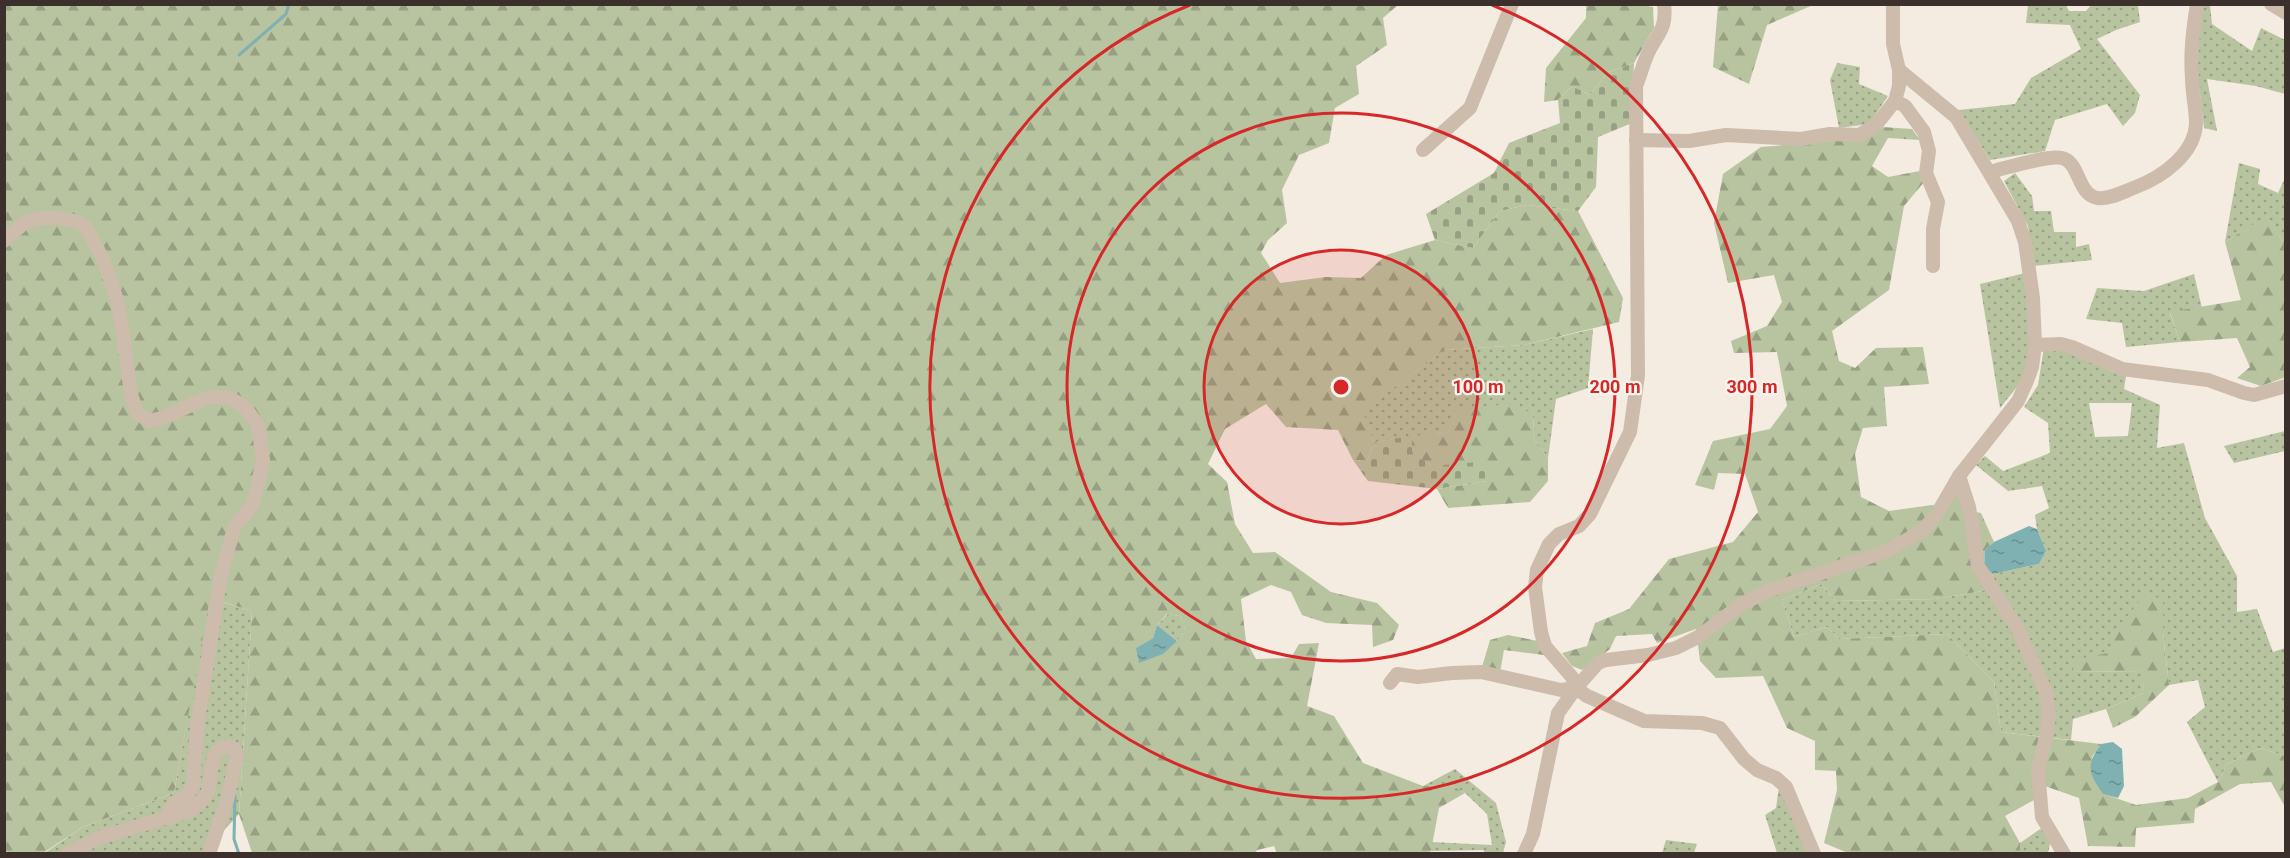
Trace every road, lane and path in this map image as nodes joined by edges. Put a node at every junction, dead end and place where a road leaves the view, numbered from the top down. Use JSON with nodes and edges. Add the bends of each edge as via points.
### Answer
{"nodes":[{"id":1,"x":1512,"y":4,"type":"edge"},
{"id":2,"x":1664,"y":4,"type":"edge"},
{"id":3,"x":1893,"y":4,"type":"edge"},
{"id":4,"x":2197,"y":4,"type":"edge"},
{"id":5,"x":2271,"y":4,"type":"edge"},
{"id":6,"x":2286,"y":13,"type":"edge"},
{"id":7,"x":1899,"y":70,"type":"junction"},
{"id":8,"x":1895,"y":101,"type":"junction"},
{"id":9,"x":1636,"y":140,"type":"junction"},
{"id":10,"x":1423,"y":150,"type":"dead end"},
{"id":11,"x":1990,"y":172,"type":"junction"},
{"id":12,"x":4,"y":240,"type":"edge"},
{"id":13,"x":1933,"y":266,"type":"dead end"},
{"id":14,"x":2035,"y":345,"type":"junction"},
{"id":15,"x":2286,"y":386,"type":"edge"},
{"id":16,"x":1959,"y":476,"type":"junction"},
{"id":17,"x":1390,"y":682,"type":"dead end"},
{"id":18,"x":1576,"y":688,"type":"junction"},
{"id":19,"x":169,"y":819,"type":"junction"},
{"id":20,"x":67,"y":854,"type":"edge"},
{"id":21,"x":209,"y":854,"type":"edge"},
{"id":22,"x":1524,"y":854,"type":"edge"},
{"id":23,"x":1814,"y":854,"type":"edge"},
{"id":24,"x":2064,"y":854,"type":"edge"}],
"edges":[{"from":1,"to":10,"type":"street","via":[[1470,108]]},
{"from":2,"to":9,"type":"street","via":[[1666,13],[1660,35],[1636,86]]},
{"from":3,"to":7,"type":"street","via":[[1893,44]]},
{"from":4,"to":11,"type":"street","via":[[2191,40],[2196,125],[2188,148],[2172,167],[2149,182],[2104,198],[2087,191],[2071,163],[2062,158]]},
{"from":5,"to":6,"type":"street"},
{"from":7,"to":8,"type":"street"},
{"from":7,"to":11,"type":"street","via":[[1956,117]]},
{"from":8,"to":9,"type":"street","via":[[1876,125],[1859,135]]},
{"from":8,"to":13,"type":"street","via":[[1905,106],[1924,132],[1929,151],[1926,173],[1938,202]]},
{"from":9,"to":18,"type":"street","via":[[1638,375],[1630,432],[1590,514],[1550,544],[1537,570],[1535,587],[1545,646],[1572,677]]},
{"from":11,"to":14,"type":"street","via":[[2018,221],[2025,242]]},
{"from":12,"to":19,"type":"street","via":[[24,223],[40,218],[79,222],[87,229],[116,297],[137,413],[148,421],[218,395],[244,406],[258,424],[263,460],[253,504],[234,528],[221,575],[197,726],[193,786],[188,796],[170,808]]},
{"from":14,"to":15,"type":"street","via":[[2061,344],[2122,369],[2208,380],[2254,395]]},
{"from":14,"to":16,"type":"street","via":[[2032,367],[2018,401]]},
{"from":16,"to":18,"type":"street","via":[[1937,514],[1906,542],[1767,591],[1676,648],[1598,663]]},
{"from":16,"to":24,"type":"street","via":[[1969,507],[1978,566],[2018,629],[2046,692],[2047,733],[2038,770],[2042,817]]},
{"from":17,"to":18,"type":"street","via":[[1397,674],[1418,677],[1481,672],[1561,690]]},
{"from":18,"to":22,"type":"street","via":[[1558,713],[1535,824]]},
{"from":18,"to":23,"type":"street","via":[[1644,721],[1702,723],[1720,728],[1744,759],[1786,788]]},
{"from":19,"to":20,"type":"street","via":[[98,838]]},
{"from":19,"to":21,"type":"street","via":[[203,802],[214,756],[222,746],[232,747],[237,756]]}]}
